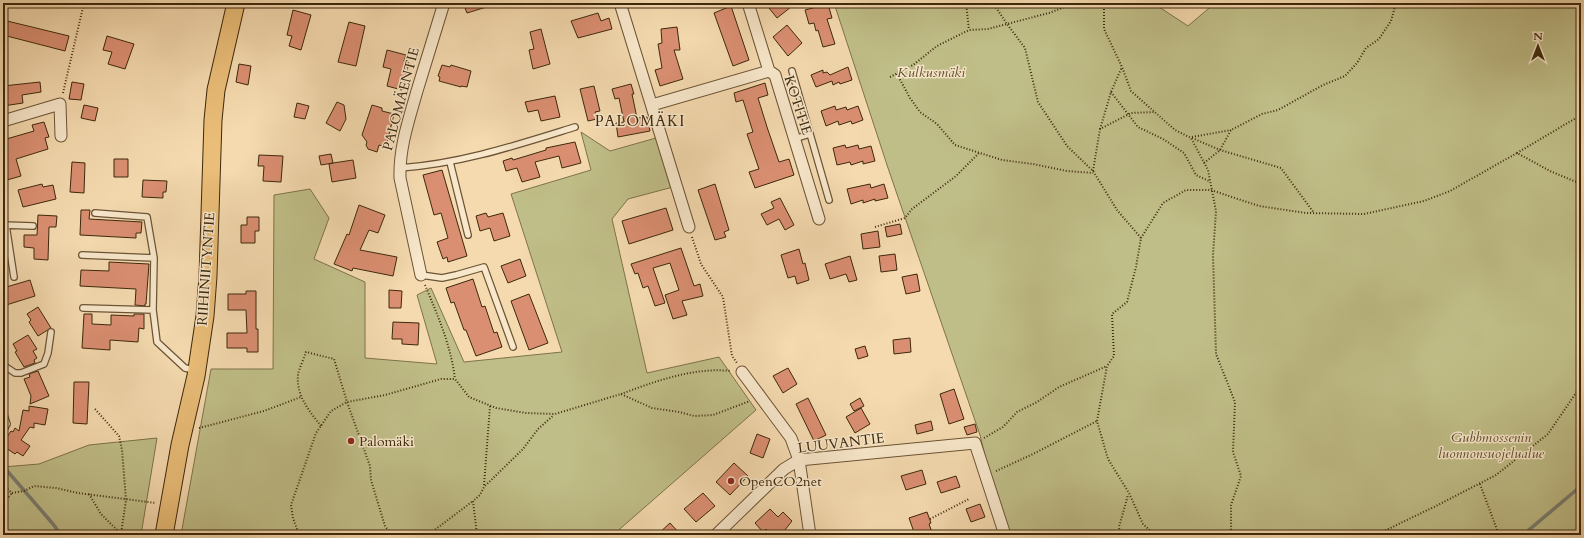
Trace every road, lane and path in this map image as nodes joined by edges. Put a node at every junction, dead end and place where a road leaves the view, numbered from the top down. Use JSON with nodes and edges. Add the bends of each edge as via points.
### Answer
{"nodes":[{"id":1,"x":84,"y":3,"type":"edge"},
{"id":2,"x":236,"y":3,"type":"edge"},
{"id":3,"x":444,"y":3,"type":"edge"},
{"id":4,"x":620,"y":3,"type":"edge"},
{"id":5,"x":748,"y":3,"type":"edge"},
{"id":6,"x":966,"y":3,"type":"edge"},
{"id":7,"x":993,"y":3,"type":"edge"},
{"id":8,"x":1075,"y":3,"type":"edge"},
{"id":9,"x":1104,"y":3,"type":"edge"},
{"id":10,"x":1396,"y":3,"type":"edge"},
{"id":11,"x":1007,"y":24,"type":"junction"},
{"id":12,"x":969,"y":30,"type":"junction"},
{"id":13,"x":1122,"y":67,"type":"junction"},
{"id":14,"x":769,"y":71,"type":"junction"},
{"id":15,"x":792,"y":71,"type":"dead end"},
{"id":16,"x":897,"y":74,"type":"junction"},
{"id":17,"x":890,"y":77,"type":"dead end"},
{"id":18,"x":1111,"y":92,"type":"junction"},
{"id":19,"x":60,"y":104,"type":"junction"},
{"id":20,"x":652,"y":105,"type":"junction"},
{"id":21,"x":1154,"y":112,"type":"junction"},
{"id":22,"x":1129,"y":114,"type":"junction"},
{"id":23,"x":1581,"y":115,"type":"edge"},
{"id":24,"x":3,"y":121,"type":"edge"},
{"id":25,"x":575,"y":127,"type":"dead end"},
{"id":26,"x":1100,"y":129,"type":"junction"},
{"id":27,"x":1231,"y":130,"type":"junction"},
{"id":28,"x":810,"y":134,"type":"junction"},
{"id":29,"x":62,"y":136,"type":"dead end"},
{"id":30,"x":1191,"y":138,"type":"junction"},
{"id":31,"x":794,"y":139,"type":"junction"},
{"id":32,"x":1220,"y":150,"type":"junction"},
{"id":33,"x":979,"y":153,"type":"junction"},
{"id":34,"x":1517,"y":153,"type":"junction"},
{"id":35,"x":450,"y":162,"type":"junction"},
{"id":36,"x":1204,"y":163,"type":"junction"},
{"id":37,"x":400,"y":168,"type":"junction"},
{"id":38,"x":1093,"y":172,"type":"junction"},
{"id":39,"x":1210,"y":181,"type":"junction"},
{"id":40,"x":1581,"y":184,"type":"edge"},
{"id":41,"x":1211,"y":190,"type":"junction"},
{"id":42,"x":829,"y":200,"type":"dead end"},
{"id":43,"x":95,"y":213,"type":"dead end"},
{"id":44,"x":1315,"y":213,"type":"junction"},
{"id":45,"x":819,"y":219,"type":"dead end"},
{"id":46,"x":4,"y":225,"type":"edge"},
{"id":47,"x":33,"y":226,"type":"dead end"},
{"id":48,"x":689,"y":226,"type":"joint"},
{"id":49,"x":875,"y":226,"type":"dead end"},
{"id":50,"x":468,"y":235,"type":"dead end"},
{"id":51,"x":1141,"y":238,"type":"junction"},
{"id":52,"x":82,"y":255,"type":"dead end"},
{"id":53,"x":154,"y":258,"type":"junction"},
{"id":54,"x":421,"y":275,"type":"junction"},
{"id":55,"x":14,"y":277,"type":"dead end"},
{"id":56,"x":83,"y":308,"type":"dead end"},
{"id":57,"x":153,"y":310,"type":"junction"},
{"id":58,"x":52,"y":332,"type":"dead end"},
{"id":59,"x":513,"y":347,"type":"dead end"},
{"id":60,"x":3,"y":365,"type":"edge"},
{"id":61,"x":1107,"y":366,"type":"junction"},
{"id":62,"x":196,"y":371,"type":"junction"},
{"id":63,"x":742,"y":372,"type":"junction"},
{"id":64,"x":455,"y":379,"type":"junction"},
{"id":65,"x":1581,"y":382,"type":"edge"},
{"id":66,"x":621,"y":394,"type":"junction"},
{"id":67,"x":760,"y":396,"type":"junction"},
{"id":68,"x":301,"y":397,"type":"junction"},
{"id":69,"x":346,"y":402,"type":"junction"},
{"id":70,"x":490,"y":406,"type":"junction"},
{"id":71,"x":95,"y":409,"type":"dead end"},
{"id":72,"x":3,"y":412,"type":"edge"},
{"id":73,"x":555,"y":414,"type":"junction"},
{"id":74,"x":1097,"y":421,"type":"junction"},
{"id":75,"x":321,"y":426,"type":"junction"},
{"id":76,"x":196,"y":428,"type":"dead end"},
{"id":77,"x":3,"y":431,"type":"edge"},
{"id":78,"x":975,"y":443,"type":"junction"},
{"id":79,"x":799,"y":460,"type":"junction"},
{"id":80,"x":985,"y":475,"type":"junction"},
{"id":81,"x":1480,"y":483,"type":"junction"},
{"id":82,"x":3,"y":485,"type":"edge"},
{"id":83,"x":484,"y":487,"type":"junction"},
{"id":84,"x":12,"y":493,"type":"junction"},
{"id":85,"x":1128,"y":493,"type":"junction"},
{"id":86,"x":89,"y":494,"type":"junction"},
{"id":87,"x":158,"y":497,"type":"dead end"},
{"id":88,"x":969,"y":499,"type":"dead end"},
{"id":89,"x":126,"y":500,"type":"junction"},
{"id":90,"x":473,"y":501,"type":"junction"},
{"id":91,"x":3,"y":504,"type":"edge"},
{"id":92,"x":930,"y":520,"type":"dead end"},
{"id":93,"x":1581,"y":530,"type":"edge"},
{"id":94,"x":121,"y":535,"type":"edge"},
{"id":95,"x":164,"y":535,"type":"edge"},
{"id":96,"x":299,"y":535,"type":"edge"},
{"id":97,"x":392,"y":535,"type":"edge"},
{"id":98,"x":428,"y":535,"type":"edge"},
{"id":99,"x":477,"y":535,"type":"edge"},
{"id":100,"x":716,"y":535,"type":"edge"},
{"id":101,"x":810,"y":535,"type":"edge"},
{"id":102,"x":1005,"y":535,"type":"edge"},
{"id":103,"x":1120,"y":535,"type":"edge"},
{"id":104,"x":1155,"y":535,"type":"edge"},
{"id":105,"x":1231,"y":535,"type":"edge"},
{"id":106,"x":1371,"y":535,"type":"edge"},
{"id":107,"x":1499,"y":535,"type":"edge"},
{"id":108,"x":1576,"y":535,"type":"edge"}],
"edges":[{"from":1,"to":19,"type":"path"},
{"from":2,"to":62,"type":"main road","name":"RIIHINIITYNTIE","via":[[216,90],[208,276],[205,316]]},
{"from":3,"to":37,"type":"street","name":"PALOMÄENTIE","via":[[412,108]]},
{"from":4,"to":20,"type":"street"},
{"from":5,"to":14,"type":"street"},
{"from":6,"to":12,"type":"path"},
{"from":7,"to":11,"type":"path"},
{"from":8,"to":11,"type":"path","via":[[1049,14]]},
{"from":9,"to":13,"type":"path","via":[[1104,29]]},
{"from":10,"to":27,"type":"path","via":[[1391,21],[1379,39],[1366,48],[1345,76],[1278,110],[1262,114]]},
{"from":11,"to":12,"type":"path"},
{"from":11,"to":38,"type":"path","via":[[1025,48],[1038,102],[1067,146]]},
{"from":12,"to":16,"type":"path","via":[[937,46],[913,66]]},
{"from":13,"to":18,"type":"path"},
{"from":13,"to":21,"type":"path","via":[[1131,91]]},
{"from":14,"to":20,"type":"street","name":"KOTITIE"},
{"from":14,"to":31,"type":"street","name":"KOTITIE","via":[[774,75]]},
{"from":15,"to":28,"type":"lane"},
{"from":16,"to":17,"type":"path"},
{"from":16,"to":33,"type":"path","via":[[920,112],[937,124],[955,145]]},
{"from":18,"to":22,"type":"path"},
{"from":18,"to":26,"type":"path"},
{"from":19,"to":24,"type":"street"},
{"from":19,"to":29,"type":"street"},
{"from":20,"to":48,"type":"street"},
{"from":21,"to":22,"type":"path"},
{"from":21,"to":30,"type":"path","via":[[1176,130]]},
{"from":22,"to":26,"type":"path"},
{"from":22,"to":39,"type":"path","via":[[1138,127],[1184,153],[1196,176]]},
{"from":23,"to":34,"type":"path"},
{"from":25,"to":35,"type":"lane","via":[[487,154]]},
{"from":26,"to":38,"type":"path"},
{"from":27,"to":30,"type":"path"},
{"from":27,"to":32,"type":"path"},
{"from":28,"to":31,"type":"lane"},
{"from":28,"to":42,"type":"lane"},
{"from":30,"to":32,"type":"path"},
{"from":30,"to":36,"type":"path"},
{"from":31,"to":45,"type":"street","name":"KOTITIE"},
{"from":32,"to":36,"type":"path"},
{"from":32,"to":44,"type":"path","via":[[1281,168]]},
{"from":33,"to":38,"type":"path","via":[[1002,160],[1067,171]]},
{"from":33,"to":49,"type":"path","via":[[956,176],[912,209],[905,218]]},
{"from":34,"to":40,"type":"path"},
{"from":34,"to":44,"type":"path","via":[[1450,191],[1424,201],[1364,214]]},
{"from":35,"to":37,"type":"lane"},
{"from":35,"to":50,"type":"lane"},
{"from":36,"to":39,"type":"path"},
{"from":37,"to":54,"type":"street","name":"PALOMÄENTIE"},
{"from":38,"to":51,"type":"path","via":[[1114,205]]},
{"from":39,"to":41,"type":"path"},
{"from":41,"to":44,"type":"path","via":[[1259,206]]},
{"from":41,"to":51,"type":"path","via":[[1186,190],[1163,203]]},
{"from":41,"to":105,"type":"path","via":[[1216,211],[1213,255],[1216,354],[1235,402],[1233,452],[1241,476],[1230,505]]},
{"from":43,"to":53,"type":"lane","via":[[147,217]]},
{"from":46,"to":47,"type":"lane"},
{"from":46,"to":55,"type":"lane"},
{"from":48,"to":63,"type":"path","via":[[701,264],[723,297],[732,356]]},
{"from":51,"to":61,"type":"path","via":[[1127,302],[1112,314],[1114,356]]},
{"from":52,"to":53,"type":"lane"},
{"from":53,"to":57,"type":"lane"},
{"from":54,"to":59,"type":"lane","via":[[442,278],[484,267]]},
{"from":54,"to":64,"type":"path","via":[[445,332]]},
{"from":56,"to":57,"type":"lane"},
{"from":57,"to":62,"type":"lane","via":[[157,342],[185,368]]},
{"from":58,"to":60,"type":"lane","via":[[44,364],[21,373],[15,373]]},
{"from":61,"to":74,"type":"path"},
{"from":61,"to":78,"type":"path","via":[[1059,387],[1018,412],[1003,427]]},
{"from":62,"to":95,"type":"main road","name":"RIIHINIITYNTIE"},
{"from":63,"to":66,"type":"path","via":[[714,369],[657,380]]},
{"from":63,"to":67,"type":"street"},
{"from":64,"to":69,"type":"path","via":[[441,379],[385,395]]},
{"from":64,"to":70,"type":"path","via":[[469,397]]},
{"from":65,"to":81,"type":"path","via":[[1548,434],[1496,475]]},
{"from":66,"to":67,"type":"path","via":[[652,408],[694,416],[713,415]]},
{"from":66,"to":73,"type":"path"},
{"from":67,"to":79,"type":"street","via":[[791,438]]},
{"from":68,"to":69,"type":"path","via":[[298,375],[306,352],[334,359]]},
{"from":68,"to":75,"type":"path"},
{"from":68,"to":76,"type":"path","via":[[264,411]]},
{"from":69,"to":75,"type":"path","via":[[331,411]]},
{"from":69,"to":97,"type":"path","via":[[370,466],[371,480],[386,526]]},
{"from":70,"to":73,"type":"path","via":[[526,413]]},
{"from":70,"to":83,"type":"path"},
{"from":71,"to":89,"type":"path","via":[[119,436]]},
{"from":72,"to":77,"type":"lane","via":[[7,424]]},
{"from":73,"to":83,"type":"path"},
{"from":74,"to":80,"type":"path","via":[[1016,463]]},
{"from":74,"to":85,"type":"path","via":[[1108,459]]},
{"from":75,"to":96,"type":"path","via":[[316,433],[291,505]]},
{"from":78,"to":79,"type":"street","name":"LUUVANTIE"},
{"from":78,"to":80,"type":"street"},
{"from":79,"to":100,"type":"street","name":"LUUVANTIE","via":[[784,469]]},
{"from":79,"to":101,"type":"street"},
{"from":80,"to":102,"type":"street"},
{"from":81,"to":106,"type":"path","via":[[1382,532]]},
{"from":81,"to":107,"type":"path"},
{"from":82,"to":84,"type":"path"},
{"from":83,"to":90,"type":"path"},
{"from":84,"to":86,"type":"path","via":[[34,486]]},
{"from":84,"to":91,"type":"path"},
{"from":85,"to":103,"type":"path","via":[[1119,527]]},
{"from":85,"to":104,"type":"path","via":[[1143,524]]},
{"from":86,"to":89,"type":"path"},
{"from":86,"to":94,"type":"path","via":[[102,514]]},
{"from":87,"to":89,"type":"path","via":[[157,503]]},
{"from":88,"to":92,"type":"path"},
{"from":89,"to":94,"type":"path"},
{"from":90,"to":98,"type":"path"},
{"from":90,"to":99,"type":"path"},
{"from":93,"to":108,"type":"path"}]}
